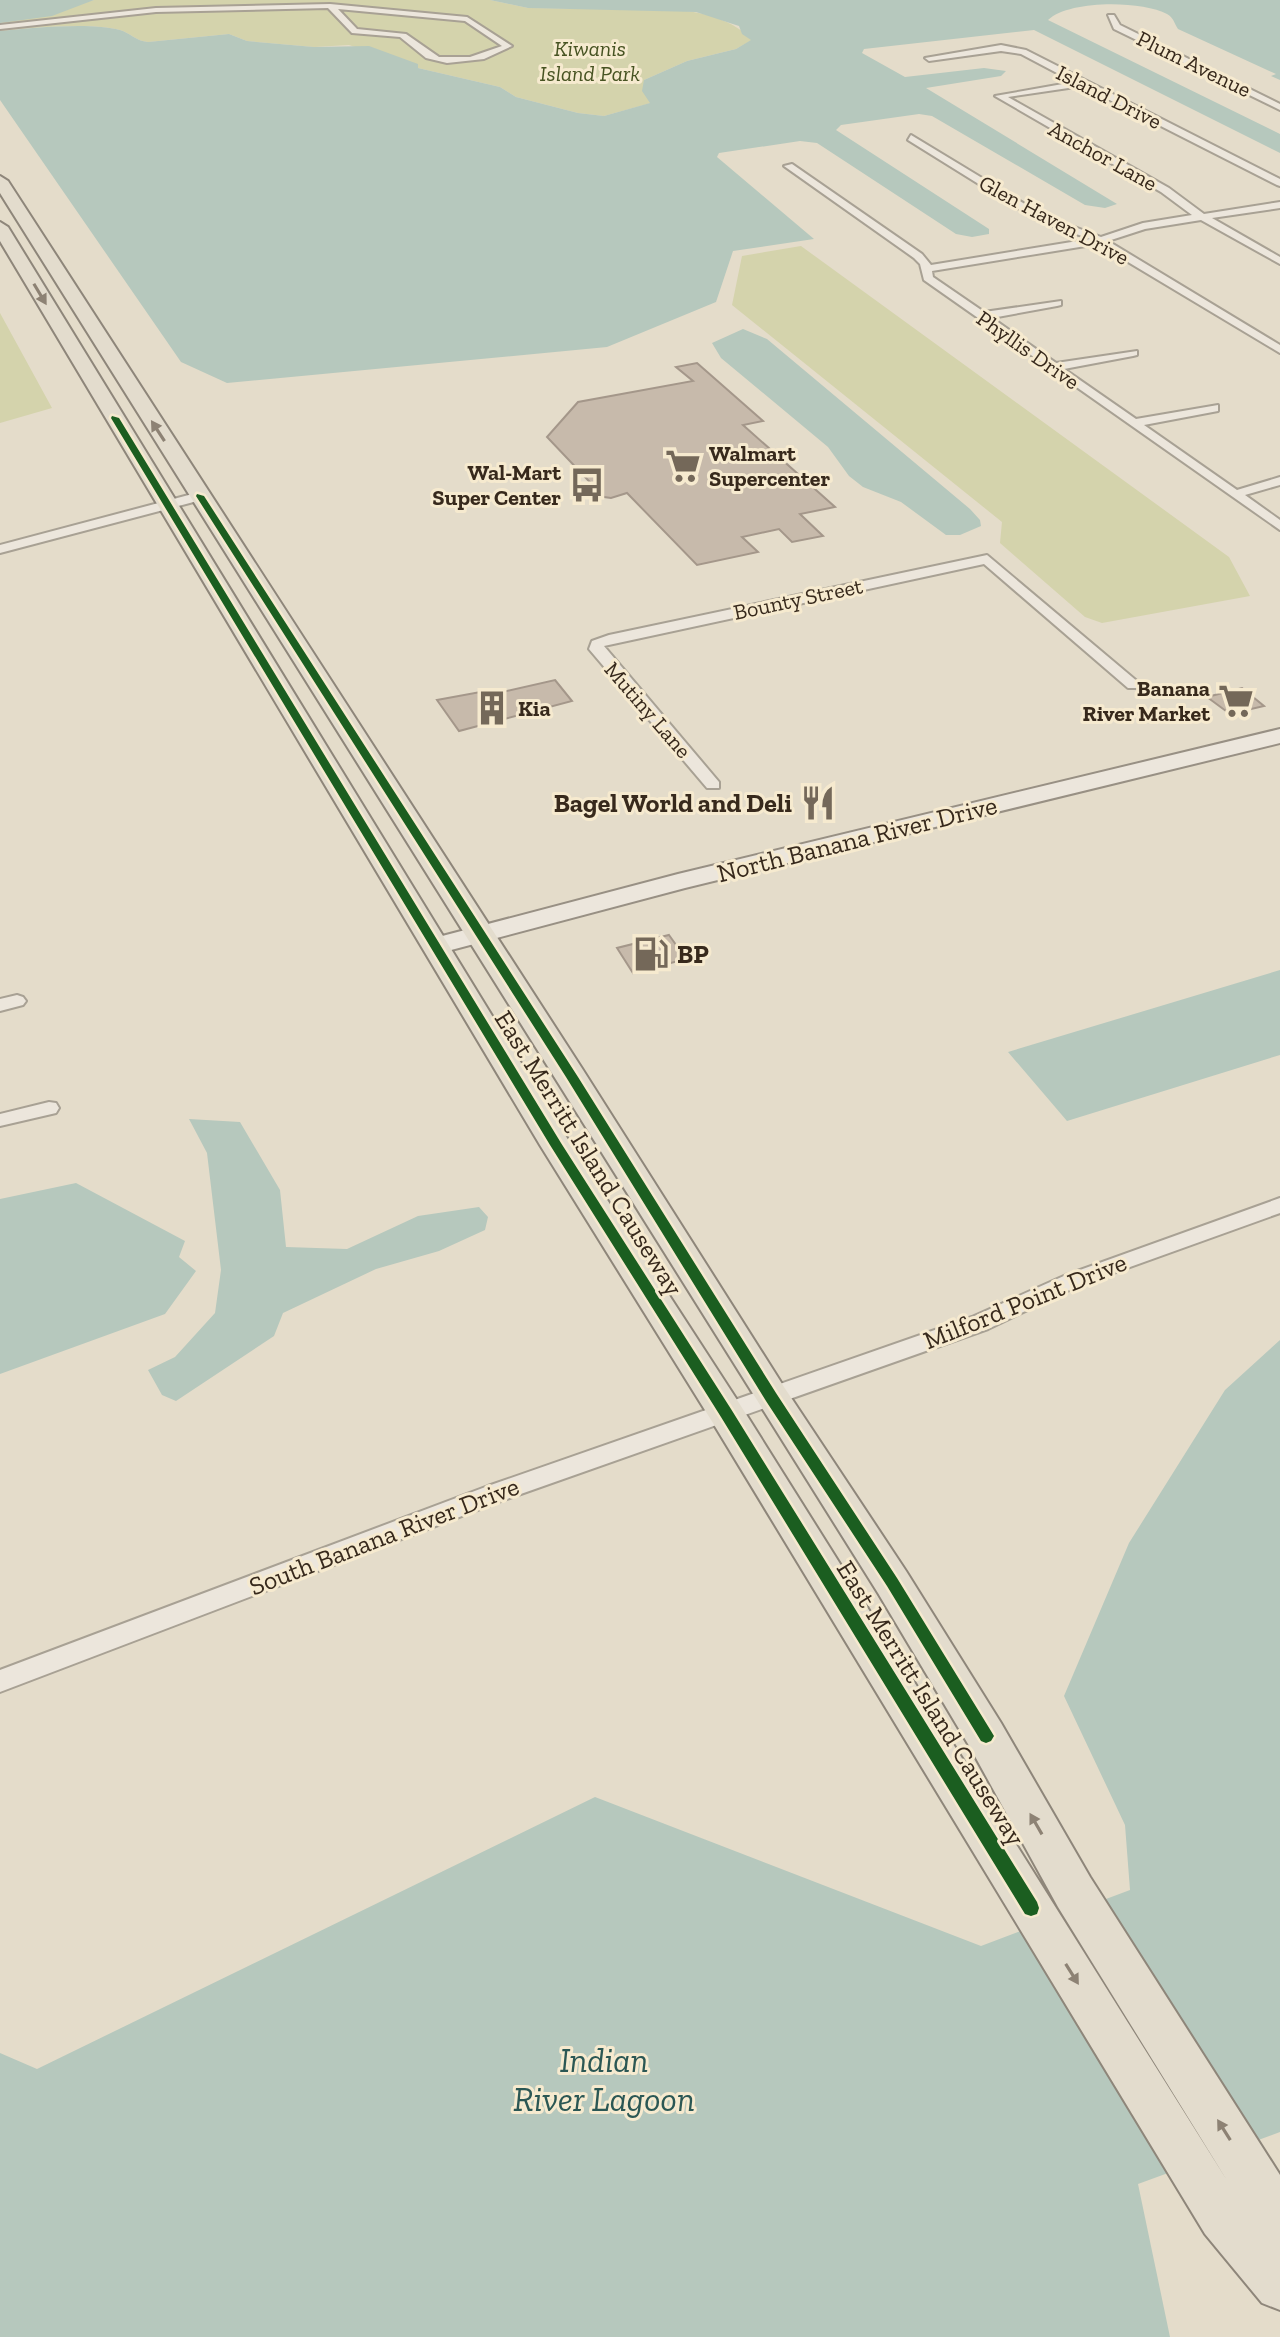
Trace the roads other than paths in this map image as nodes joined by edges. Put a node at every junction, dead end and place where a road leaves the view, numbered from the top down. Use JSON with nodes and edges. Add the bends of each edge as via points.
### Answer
{"nodes":[{"id":1,"x":330,"y":6,"type":"junction"},
{"id":2,"x":1111,"y":17,"type":"dead end"},
{"id":3,"x":0,"y":27,"type":"edge"},
{"id":4,"x":929,"y":58,"type":"dead end"},
{"id":5,"x":1083,"y":83,"type":"junction"},
{"id":6,"x":1277,"y":104,"type":"edge"},
{"id":7,"x":911,"y":138,"type":"dead end"},
{"id":8,"x":789,"y":166,"type":"dead end"},
{"id":9,"x":0,"y":181,"type":"edge"},
{"id":10,"x":1280,"y":183,"type":"edge"},
{"id":11,"x":1280,"y":205,"type":"edge"},
{"id":12,"x":1203,"y":217,"type":"junction"},
{"id":13,"x":0,"y":227,"type":"edge"},
{"id":14,"x":1099,"y":241,"type":"junction"},
{"id":15,"x":1280,"y":261,"type":"edge"},
{"id":16,"x":927,"y":269,"type":"junction"},
{"id":17,"x":1057,"y":303,"type":"dead end"},
{"id":18,"x":981,"y":316,"type":"junction"},
{"id":19,"x":1280,"y":350,"type":"edge"},
{"id":20,"x":1133,"y":353,"type":"dead end"},
{"id":21,"x":1053,"y":367,"type":"junction"},
{"id":22,"x":1214,"y":408,"type":"dead end"},
{"id":23,"x":1134,"y":423,"type":"junction"},
{"id":24,"x":1280,"y":481,"type":"edge"},
{"id":25,"x":1236,"y":494,"type":"junction"},
{"id":26,"x":200,"y":496,"type":"junction"},
{"id":27,"x":167,"y":503,"type":"junction"},
{"id":28,"x":1280,"y":526,"type":"edge"},
{"id":29,"x":0,"y":549,"type":"edge"},
{"id":30,"x":609,"y":639,"type":"joint"},
{"id":31,"x":1133,"y":685,"type":"dead end"},
{"id":32,"x":1280,"y":736,"type":"edge"},
{"id":33,"x":713,"y":785,"type":"dead end"},
{"id":34,"x":481,"y":934,"type":"junction"},
{"id":35,"x":436,"y":946,"type":"junction"},
{"id":36,"x":49,"y":1108,"type":"dead end"},
{"id":37,"x":0,"y":1120,"type":"edge"},
{"id":38,"x":1280,"y":1205,"type":"edge"},
{"id":39,"x":771,"y":1397,"type":"junction"},
{"id":40,"x":726,"y":1413,"type":"junction"},
{"id":41,"x":0,"y":1681,"type":"edge"},
{"id":42,"x":1273,"y":2212,"type":"edge"},
{"id":43,"x":1280,"y":2285,"type":"edge"}],
"edges":[{"from":1,"to":1,"type":"street","via":[[467,19],[508,46],[490,54],[438,58],[402,34],[355,31]]},
{"from":1,"to":3,"type":"street","via":[[156,10]]},
{"from":2,"to":6,"type":"street","name":"Plum Avenue","via":[[1117,27]]},
{"from":4,"to":5,"type":"street","name":"Island Drive","via":[[1012,49]]},
{"from":5,"to":10,"type":"street","name":"Island Drive"},
{"from":5,"to":12,"type":"street","name":"Anchor Lane","via":[[999,96]]},
{"from":7,"to":14,"type":"street","name":"Glen Haven Drive","via":[[1039,217]]},
{"from":8,"to":16,"type":"street","name":"Phyllis Drive","via":[[918,256]]},
{"from":26,"to":9,"type":"main road","name":"East Merritt Island Causeway","one_way":true},
{"from":11,"to":12,"type":"street"},
{"from":12,"to":14,"type":"street","via":[[1143,226]]},
{"from":12,"to":15,"type":"street","name":"Anchor Lane"},
{"from":13,"to":27,"type":"main road","name":"East Merritt Island Causeway","one_way":true},
{"from":14,"to":16,"type":"street"},
{"from":14,"to":19,"type":"street","name":"Glen Haven Drive"},
{"from":16,"to":18,"type":"street","name":"Phyllis Drive","via":[[928,278]]},
{"from":17,"to":18,"type":"street"},
{"from":18,"to":21,"type":"street","name":"Phyllis Drive"},
{"from":20,"to":21,"type":"street"},
{"from":21,"to":23,"type":"street","name":"Phyllis Drive"},
{"from":22,"to":23,"type":"street"},
{"from":23,"to":25,"type":"street","name":"Phyllis Drive"},
{"from":24,"to":25,"type":"street"},
{"from":25,"to":28,"type":"street","name":"Phyllis Drive"},
{"from":26,"to":27,"type":"street"},
{"from":26,"to":34,"type":"main road","name":"East Merritt Island Causeway"},
{"from":27,"to":29,"type":"street"},
{"from":27,"to":35,"type":"main road","name":"East Merritt Island Causeway"},
{"from":30,"to":31,"type":"street","name":"Bounty Street","via":[[987,559]]},
{"from":30,"to":33,"type":"street","name":"Mutiny Lane","via":[[596,649]]},
{"from":32,"to":34,"type":"street","name":"North Banana River Drive"},
{"from":34,"to":35,"type":"street","name":"North Banana River Drive"},
{"from":34,"to":39,"type":"main road","name":"East Merritt Island Causeway"},
{"from":35,"to":40,"type":"main road","name":"East Merritt Island Causeway"},
{"from":36,"to":37,"type":"street"},
{"from":38,"to":39,"type":"street","name":"Milford Point Drive","via":[[1073,1280],[980,1323]]},
{"from":39,"to":40,"type":"street","name":"South Banana River Drive"},
{"from":42,"to":39,"type":"main road","name":"East Merritt Island Causeway","one_way":true,"via":[[1074,1892],[931,1645]]},
{"from":40,"to":41,"type":"street","name":"South Banana River Drive","via":[[496,1493]]},
{"from":40,"to":43,"type":"main road","name":"East Merritt Island Causeway","one_way":true,"via":[[1222,2217]]}]}
